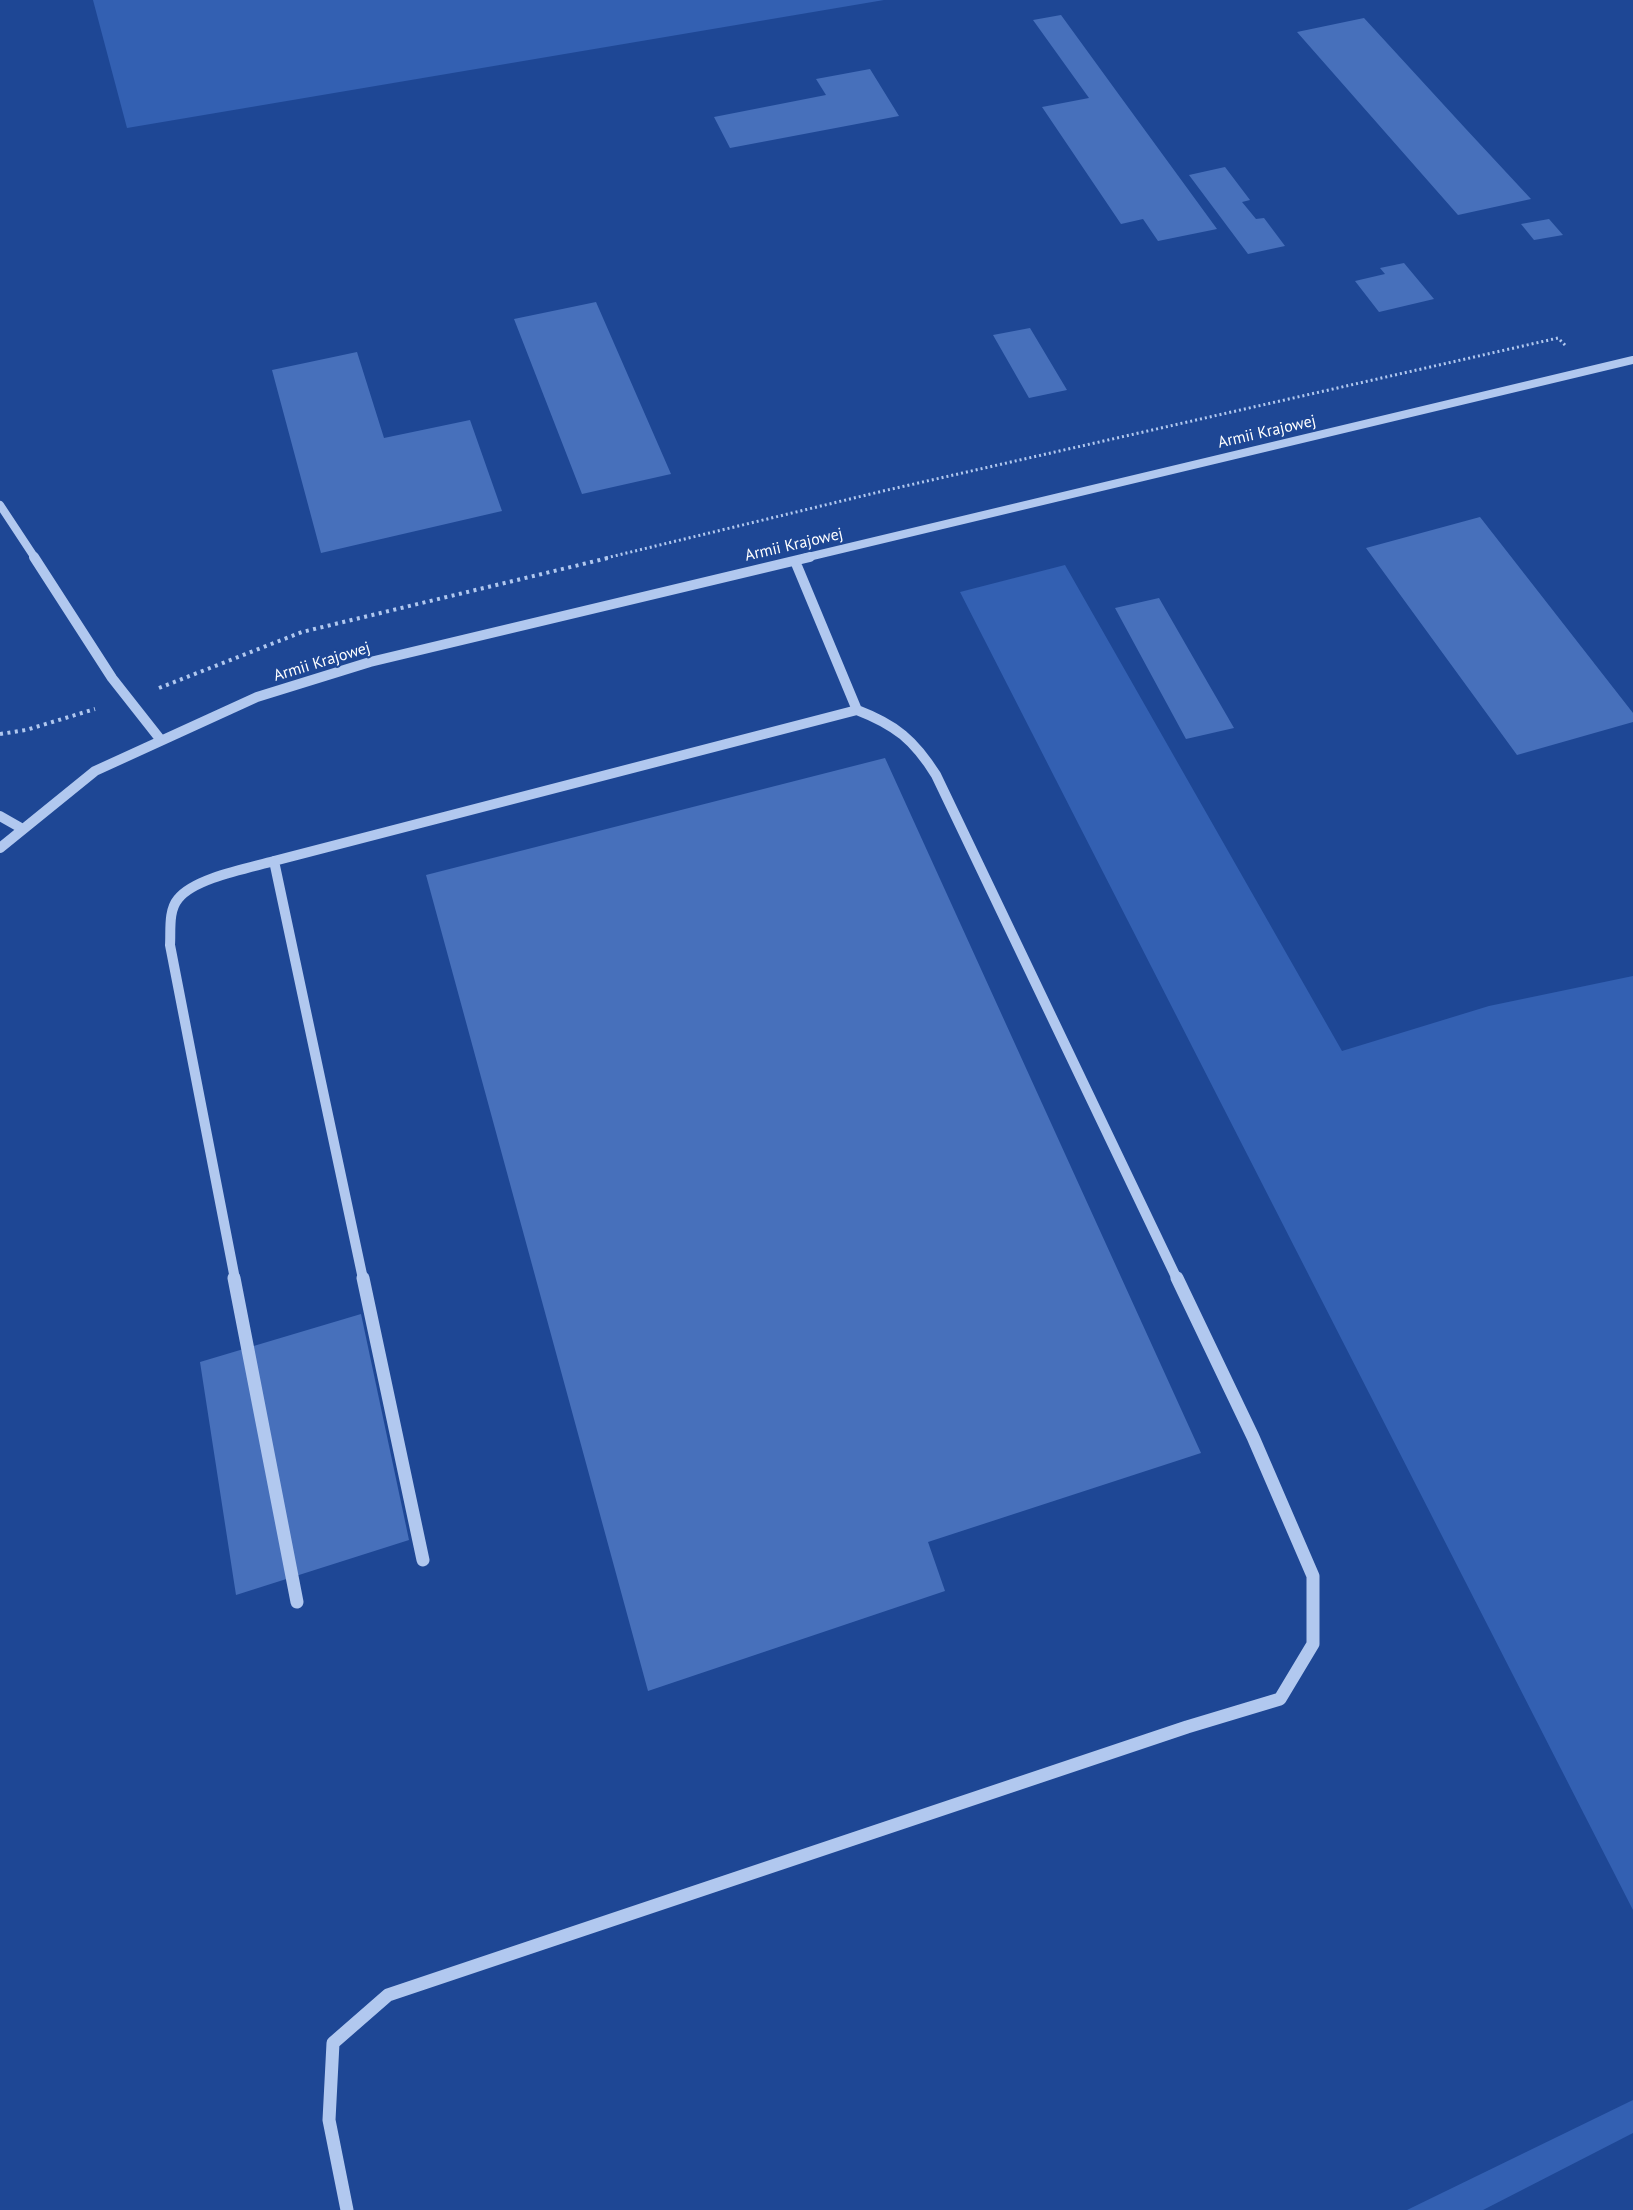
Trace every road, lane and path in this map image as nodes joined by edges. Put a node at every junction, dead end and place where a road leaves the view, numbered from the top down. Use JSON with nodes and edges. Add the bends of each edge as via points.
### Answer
{"nodes":[{"id":1,"x":1558,"y":338,"type":"dead end"},
{"id":2,"x":1633,"y":360,"type":"edge"},
{"id":3,"x":0,"y":505,"type":"edge"},
{"id":4,"x":795,"y":561,"type":"junction"},
{"id":5,"x":128,"y":700,"type":"junction"},
{"id":6,"x":856,"y":710,"type":"junction"},
{"id":7,"x":0,"y":734,"type":"edge"},
{"id":8,"x":160,"y":739,"type":"junction"},
{"id":9,"x":0,"y":816,"type":"edge"},
{"id":10,"x":21,"y":828,"type":"junction"},
{"id":11,"x":0,"y":848,"type":"edge"},
{"id":12,"x":274,"y":861,"type":"junction"},
{"id":13,"x":423,"y":1560,"type":"dead end"},
{"id":14,"x":297,"y":1602,"type":"dead end"},
{"id":15,"x":346,"y":2210,"type":"edge"}],
"edges":[{"from":1,"to":5,"type":"path","via":[[883,491],[302,632]]},
{"from":2,"to":4,"type":"street","name":"Armii Krajowej"},
{"from":3,"to":5,"type":"street"},
{"from":4,"to":6,"type":"street"},
{"from":4,"to":8,"type":"street","name":"Armii Krajowej","via":[[370,662],[257,697]]},
{"from":5,"to":7,"type":"path"},
{"from":5,"to":8,"type":"street"},
{"from":6,"to":12,"type":"street"},
{"from":6,"to":15,"type":"street","via":[[891,722],[918,746],[936,775],[1271,1479],[1313,1576],[1313,1644],[1280,1699],[387,1995],[333,2043],[329,2120]]},
{"from":8,"to":10,"type":"street","name":"Armii Krajowej","via":[[95,771]]},
{"from":9,"to":10,"type":"street"},
{"from":10,"to":11,"type":"street","name":"Armii Krajowej"},
{"from":12,"to":13,"type":"street"},
{"from":12,"to":14,"type":"street","via":[[213,879],[179,898],[171,915],[170,945]]}]}
